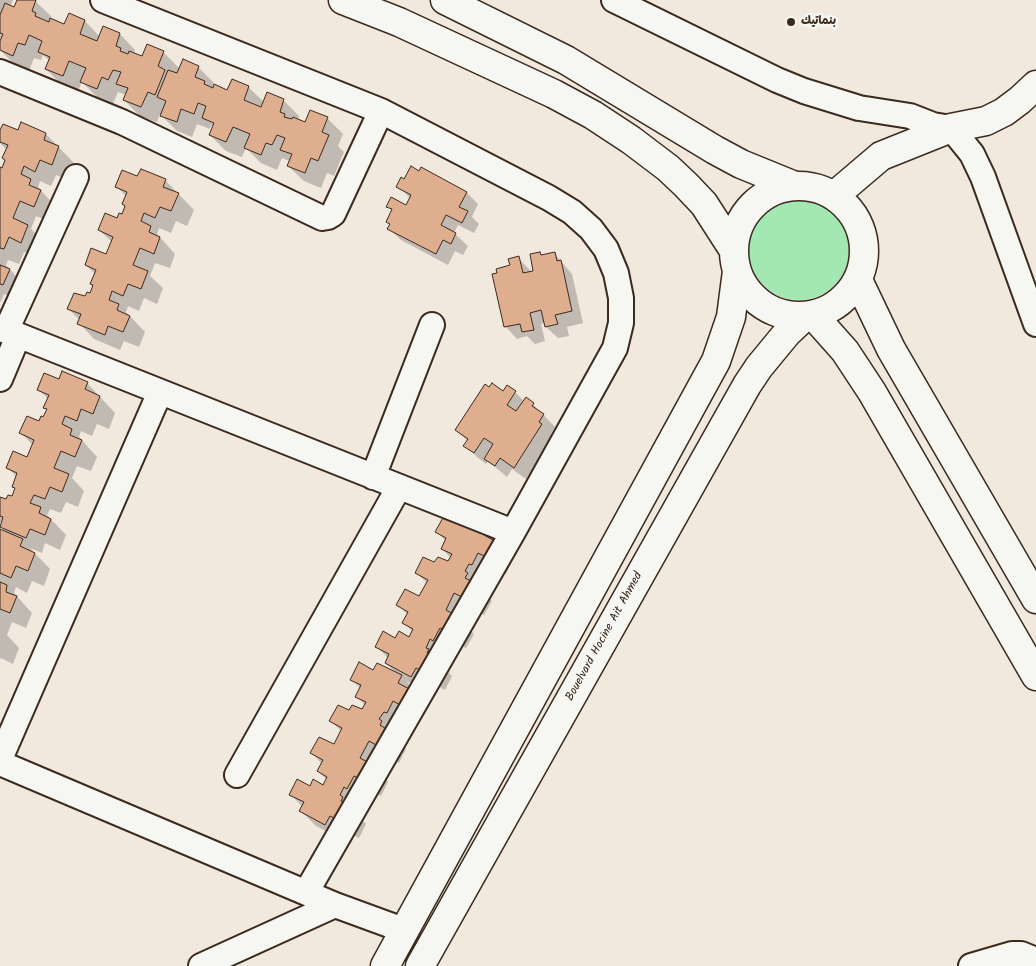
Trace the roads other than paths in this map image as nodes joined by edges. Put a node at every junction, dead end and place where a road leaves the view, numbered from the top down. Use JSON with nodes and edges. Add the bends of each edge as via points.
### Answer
{"nodes":[{"id":1,"x":103,"y":0,"type":"edge"},
{"id":2,"x":343,"y":0,"type":"edge"},
{"id":3,"x":445,"y":0,"type":"edge"},
{"id":4,"x":614,"y":0,"type":"edge"},
{"id":5,"x":0,"y":72,"type":"edge"},
{"id":6,"x":1036,"y":85,"type":"edge"},
{"id":7,"x":381,"y":111,"type":"junction"},
{"id":8,"x":951,"y":128,"type":"junction"},
{"id":9,"x":694,"y":138,"type":"junction"},
{"id":10,"x":668,"y":168,"type":"junction"},
{"id":11,"x":76,"y":177,"type":"dead end"},
{"id":12,"x":795,"y":186,"type":"junction"},
{"id":13,"x":834,"y":196,"type":"junction"},
{"id":14,"x":735,"y":260,"type":"junction"},
{"id":15,"x":858,"y":280,"type":"junction"},
{"id":16,"x":808,"y":316,"type":"junction"},
{"id":17,"x":432,"y":324,"type":"dead end"},
{"id":18,"x":1036,"y":324,"type":"edge"},
{"id":19,"x":8,"y":332,"type":"edge"},
{"id":20,"x":903,"y":372,"type":"junction"},
{"id":21,"x":0,"y":379,"type":"edge"},
{"id":22,"x":160,"y":392,"type":"junction"},
{"id":23,"x":872,"y":392,"type":"junction"},
{"id":24,"x":373,"y":476,"type":"junction"},
{"id":25,"x":399,"y":487,"type":"junction"},
{"id":26,"x":513,"y":532,"type":"junction"},
{"id":27,"x":1036,"y":599,"type":"edge"},
{"id":28,"x":1036,"y":676,"type":"edge"},
{"id":29,"x":0,"y":761,"type":"edge"},
{"id":30,"x":238,"y":774,"type":"dead end"},
{"id":31,"x":306,"y":891,"type":"junction"},
{"id":32,"x":335,"y":904,"type":"junction"},
{"id":33,"x":406,"y":931,"type":"junction"},
{"id":34,"x":1036,"y":960,"type":"edge"},
{"id":35,"x":201,"y":966,"type":"edge"},
{"id":36,"x":385,"y":966,"type":"edge"},
{"id":37,"x":420,"y":966,"type":"edge"},
{"id":38,"x":971,"y":966,"type":"edge"}],
"edges":[{"from":1,"to":7,"type":"street"},
{"from":2,"to":10,"type":"main road","via":[[399,22],[554,94],[593,115]]},
{"from":3,"to":9,"type":"main road","via":[[566,60]]},
{"from":4,"to":8,"type":"street","via":[[804,91]]},
{"from":5,"to":7,"type":"street","via":[[122,122],[322,218],[333,214]]},
{"from":6,"to":8,"type":"main road","via":[[1004,112],[986,121]]},
{"from":7,"to":26,"type":"street","via":[[572,212],[591,229],[606,250],[616,273],[621,323],[615,348]]},
{"from":8,"to":13,"type":"main road","via":[[881,156]]},
{"from":8,"to":18,"type":"street","via":[[972,154],[983,177]]},
{"from":9,"to":10,"type":"main road"},
{"from":9,"to":12,"type":"main road","via":[[741,164]]},
{"from":10,"to":14,"type":"main road","via":[[704,204]]},
{"from":11,"to":19,"type":"street"},
{"from":12,"to":13,"type":"main road","via":[[822,190]]},
{"from":12,"to":14,"type":"main road","via":[[765,195],[752,205],[736,233]]},
{"from":13,"to":15,"type":"main road","via":[[853,215],[864,240]]},
{"from":14,"to":16,"type":"main road","via":[[748,293],[757,302],[779,314]]},
{"from":14,"to":33,"type":"main road","via":[[731,318],[716,361]]},
{"from":15,"to":16,"type":"main road","via":[[851,292],[830,310]]},
{"from":15,"to":20,"type":"main road"},
{"from":16,"to":23,"type":"main road","via":[[845,351]]},
{"from":16,"to":37,"type":"main road","name":"Bouelvard Hocine Ait Ahmed","via":[[787,333],[747,385]]},
{"from":17,"to":24,"type":"street"},
{"from":19,"to":21,"type":"street"},
{"from":19,"to":22,"type":"street"},
{"from":20,"to":23,"type":"main road"},
{"from":20,"to":27,"type":"main road"},
{"from":22,"to":24,"type":"street"},
{"from":22,"to":29,"type":"street"},
{"from":23,"to":28,"type":"main road"},
{"from":24,"to":25,"type":"street"},
{"from":25,"to":26,"type":"street"},
{"from":25,"to":30,"type":"street"},
{"from":26,"to":31,"type":"street"},
{"from":29,"to":31,"type":"street"},
{"from":31,"to":32,"type":"street"},
{"from":32,"to":33,"type":"street"},
{"from":32,"to":35,"type":"street"},
{"from":33,"to":36,"type":"main road"},
{"from":34,"to":38,"type":"street","via":[[1012,954]]}]}
